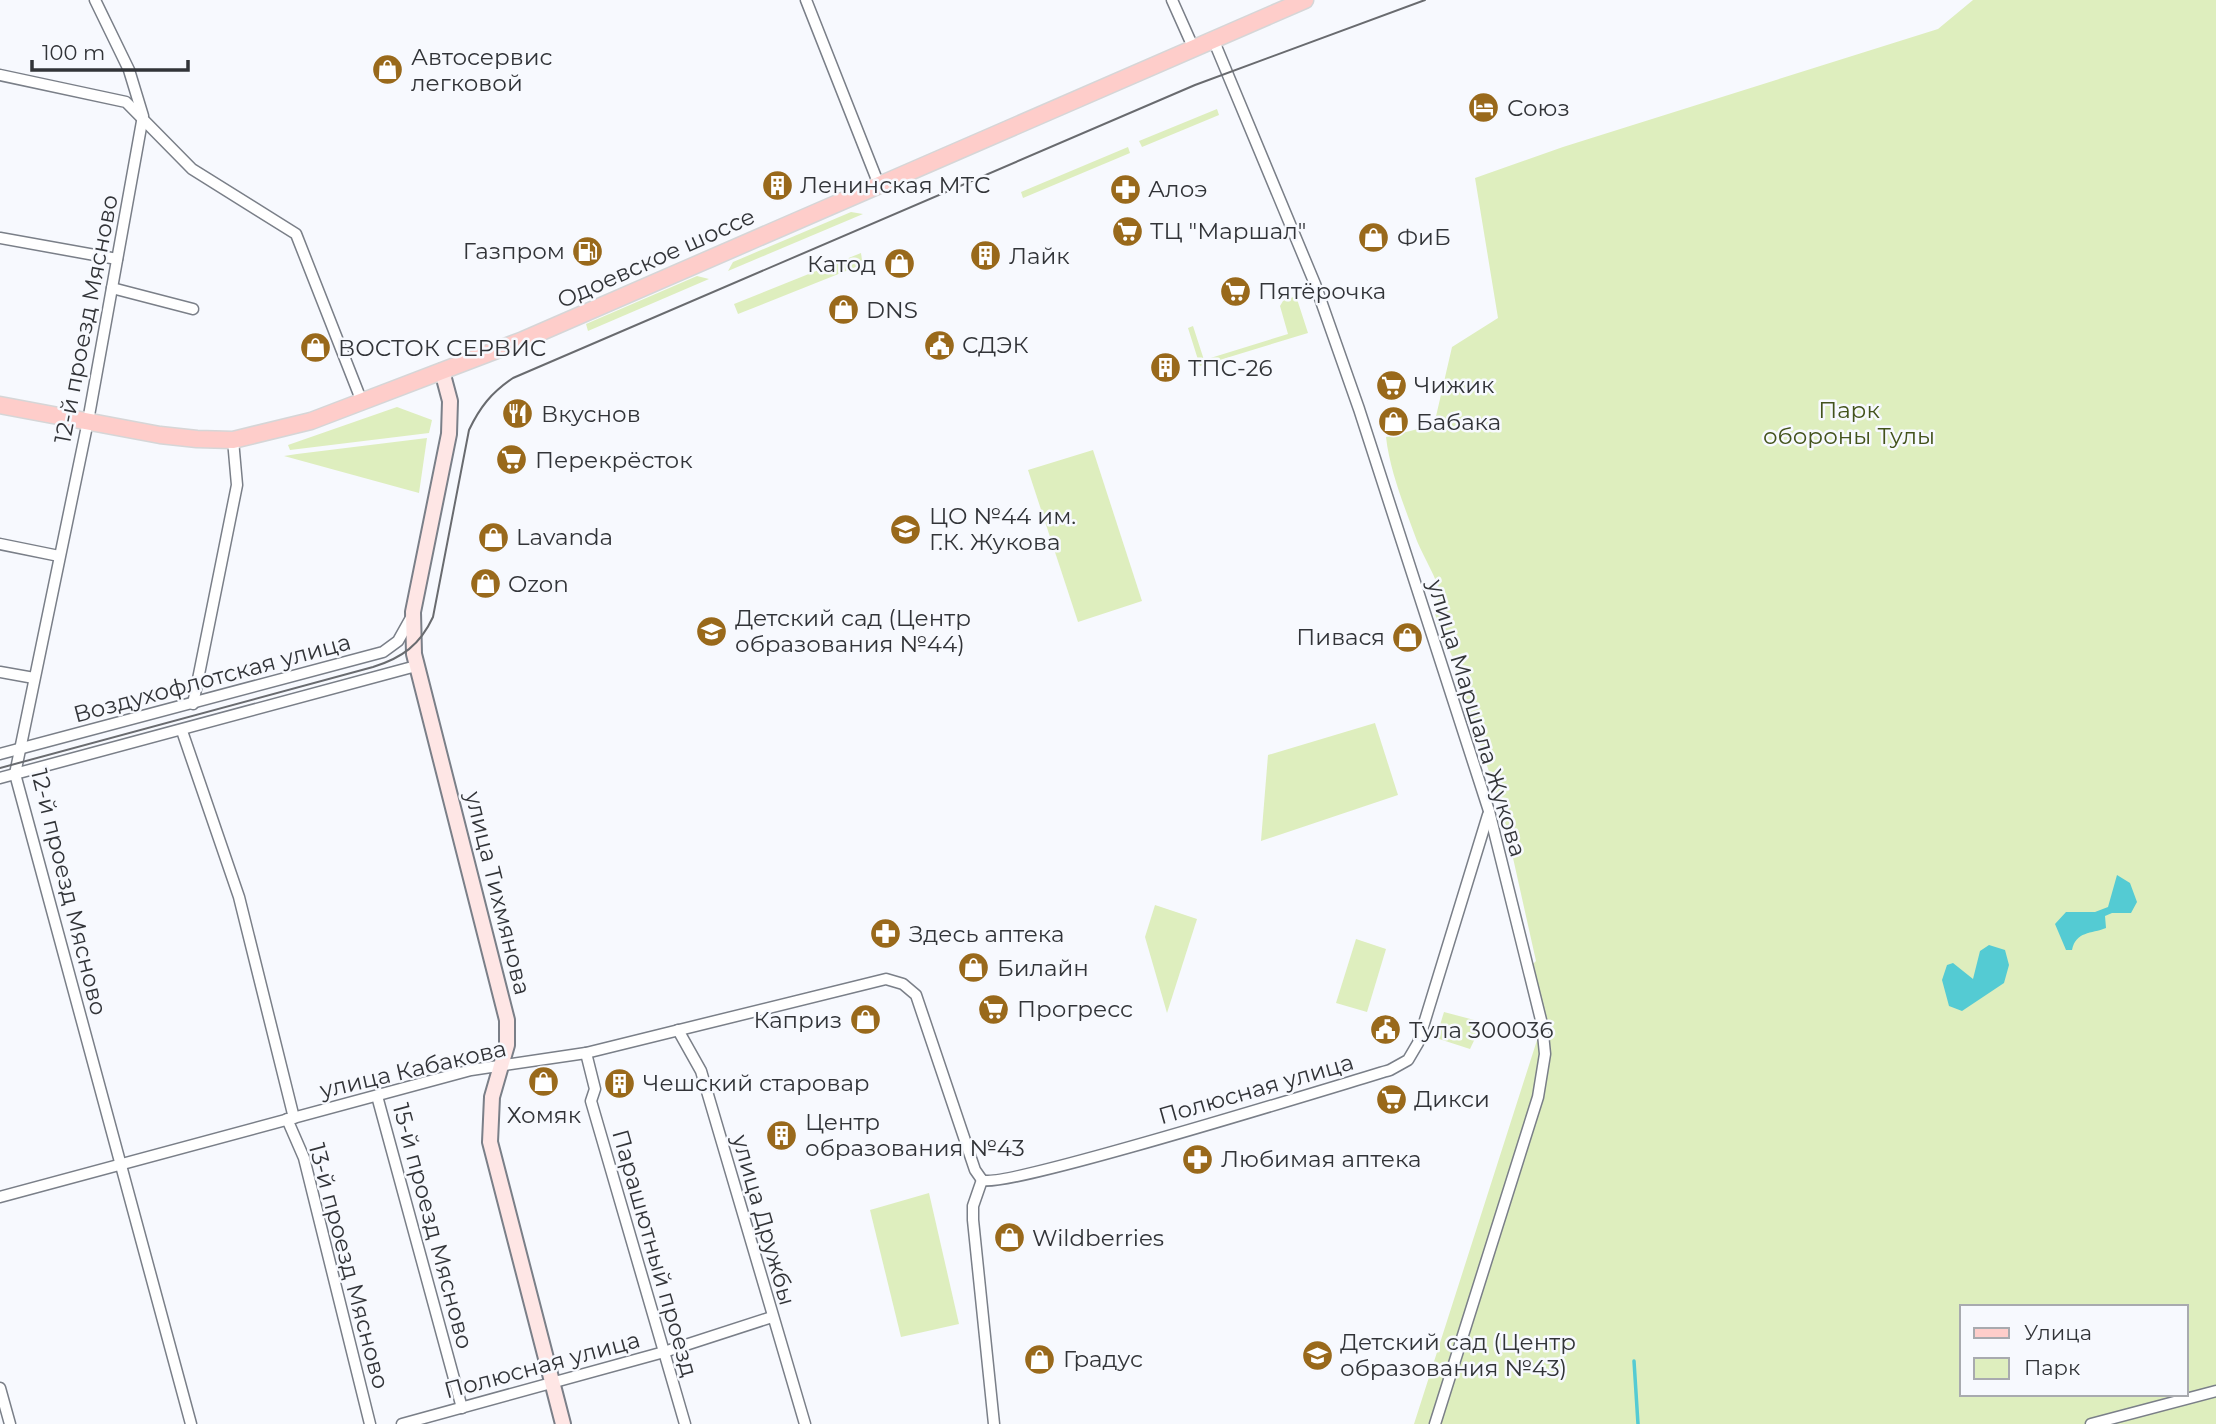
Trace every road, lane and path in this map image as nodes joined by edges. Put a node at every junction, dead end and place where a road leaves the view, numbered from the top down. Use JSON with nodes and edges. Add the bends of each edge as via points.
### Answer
{"nodes":[{"id":1,"x":95,"y":0,"type":"edge"},
{"id":2,"x":806,"y":0,"type":"edge"},
{"id":3,"x":1172,"y":0,"type":"edge"},
{"id":4,"x":1305,"y":0,"type":"edge"},
{"id":5,"x":1213,"y":39,"type":"junction"},
{"id":6,"x":1193,"y":47,"type":"junction"},
{"id":7,"x":0,"y":75,"type":"edge"},
{"id":8,"x":143,"y":116,"type":"junction"},
{"id":9,"x":879,"y":185,"type":"junction"},
{"id":10,"x":0,"y":238,"type":"edge"},
{"id":11,"x":117,"y":259,"type":"junction"},
{"id":12,"x":112,"y":288,"type":"junction"},
{"id":13,"x":193,"y":309,"type":"dead end"},
{"id":14,"x":442,"y":371,"type":"junction"},
{"id":15,"x":362,"y":402,"type":"junction"},
{"id":16,"x":0,"y":404,"type":"edge"},
{"id":17,"x":88,"y":421,"type":"junction"},
{"id":18,"x":233,"y":440,"type":"junction"},
{"id":19,"x":0,"y":544,"type":"edge"},
{"id":20,"x":59,"y":556,"type":"junction"},
{"id":21,"x":414,"y":612,"type":"junction"},
{"id":22,"x":416,"y":666,"type":"junction"},
{"id":23,"x":0,"y":672,"type":"edge"},
{"id":24,"x":34,"y":678,"type":"junction"},
{"id":25,"x":193,"y":704,"type":"junction"},
{"id":26,"x":182,"y":731,"type":"junction"},
{"id":27,"x":20,"y":749,"type":"junction"},
{"id":28,"x":0,"y":754,"type":"edge"},
{"id":29,"x":15,"y":774,"type":"junction"},
{"id":30,"x":0,"y":778,"type":"edge"},
{"id":31,"x":1489,"y":811,"type":"junction"},
{"id":32,"x":678,"y":1030,"type":"junction"},
{"id":33,"x":586,"y":1053,"type":"junction"},
{"id":34,"x":499,"y":1066,"type":"junction"},
{"id":35,"x":377,"y":1096,"type":"junction"},
{"id":36,"x":291,"y":1119,"type":"junction"},
{"id":37,"x":120,"y":1163,"type":"junction"},
{"id":38,"x":982,"y":1180,"type":"junction"},
{"id":39,"x":0,"y":1197,"type":"edge"},
{"id":40,"x":772,"y":1317,"type":"junction"},
{"id":41,"x":664,"y":1352,"type":"junction"},
{"id":42,"x":553,"y":1383,"type":"junction"},
{"id":43,"x":0,"y":1388,"type":"edge"},
{"id":44,"x":2216,"y":1391,"type":"edge"},
{"id":45,"x":462,"y":1408,"type":"junction"},
{"id":46,"x":10,"y":1424,"type":"edge"},
{"id":47,"x":191,"y":1424,"type":"edge"},
{"id":48,"x":370,"y":1424,"type":"edge"},
{"id":49,"x":402,"y":1424,"type":"edge"},
{"id":50,"x":562,"y":1424,"type":"edge"},
{"id":51,"x":685,"y":1424,"type":"edge"},
{"id":52,"x":805,"y":1424,"type":"edge"},
{"id":53,"x":994,"y":1424,"type":"edge"},
{"id":54,"x":1436,"y":1424,"type":"edge"},
{"id":55,"x":2091,"y":1424,"type":"edge"}],
"edges":[{"from":1,"to":8,"type":"street","via":[[129,70]]},
{"from":2,"to":9,"type":"street"},
{"from":3,"to":6,"type":"street"},
{"from":4,"to":5,"type":"main road","name":"Одоевское шоссе"},
{"from":5,"to":6,"type":"main road","name":"Одоевское шоссе"},
{"from":5,"to":31,"type":"street","name":"улица Маршала Жукова","via":[[1315,284]]},
{"from":6,"to":9,"type":"main road","name":"Одоевское шоссе"},
{"from":7,"to":8,"type":"street","via":[[127,102]]},
{"from":8,"to":11,"type":"street","name":"12-й проезд Мясново"},
{"from":8,"to":15,"type":"street","via":[[192,169],[296,234]]},
{"from":9,"to":14,"type":"main road","name":"Одоевское шоссе"},
{"from":10,"to":11,"type":"street"},
{"from":11,"to":12,"type":"street","name":"12-й проезд Мясново"},
{"from":12,"to":13,"type":"street"},
{"from":12,"to":17,"type":"street","name":"12-й проезд Мясново"},
{"from":14,"to":15,"type":"main road","name":"Одоевское шоссе"},
{"from":14,"to":21,"type":"street","name":"улица Тихмянова","via":[[450,401],[449,434]]},
{"from":15,"to":18,"type":"main road","name":"Одоевское шоссе","via":[[311,421]]},
{"from":16,"to":17,"type":"main road","name":"Одоевское шоссе"},
{"from":17,"to":18,"type":"main road","name":"Одоевское шоссе","via":[[160,435]]},
{"from":17,"to":20,"type":"street","name":"12-й проезд Мясново"},
{"from":18,"to":25,"type":"street","via":[[237,485]]},
{"from":19,"to":20,"type":"street"},
{"from":20,"to":24,"type":"street","name":"12-й проезд Мясново"},
{"from":21,"to":22,"type":"street","name":"улица Тихмянова"},
{"from":21,"to":25,"type":"street","name":"Воздухофлотская улица","via":[[398,641],[383,652]]},
{"from":22,"to":26,"type":"street","name":"Воздухофлотская улица"},
{"from":22,"to":34,"type":"street","name":"улица Тихмянова","via":[[507,1020],[507,1045]]},
{"from":23,"to":24,"type":"street"},
{"from":24,"to":27,"type":"street","name":"12-й проезд Мясново"},
{"from":25,"to":27,"type":"street","name":"Воздухофлотская улица"},
{"from":26,"to":29,"type":"street","name":"Воздухофлотская улица"},
{"from":26,"to":36,"type":"street","name":"13-й проезд Мясново","via":[[239,897]]},
{"from":27,"to":28,"type":"street","name":"Воздухофлотская улица"},
{"from":27,"to":29,"type":"street","name":"12-й проезд Мясново"},
{"from":29,"to":30,"type":"street","name":"Воздухофлотская улица"},
{"from":29,"to":37,"type":"street","name":"12-й проезд Мясново"},
{"from":31,"to":38,"type":"street","name":"Полюсная улица","via":[[1418,1043],[1408,1060],[1390,1070],[1163,1138],[1018,1177],[989,1183]]},
{"from":31,"to":54,"type":"street","name":"улица Маршала Жукова","via":[[1537,995],[1545,1054],[1530,1125]]},
{"from":32,"to":33,"type":"street","name":"улица Кабакова"},
{"from":32,"to":38,"type":"street","name":"улица Кабакова","via":[[886,979],[903,984],[916,995]]},
{"from":32,"to":40,"type":"street","name":"улица Дружбы","via":[[701,1071]]},
{"from":33,"to":34,"type":"street","name":"улица Кабакова"},
{"from":33,"to":41,"type":"street","name":"Парашютный проезд","via":[[595,1089],[591,1101]]},
{"from":34,"to":35,"type":"street","name":"улица Кабакова"},
{"from":34,"to":42,"type":"street","name":"улица Тихмянова","via":[[490,1142]]},
{"from":35,"to":36,"type":"street","name":"улица Кабакова"},
{"from":35,"to":45,"type":"street","name":"15-й проезд Мясново"},
{"from":36,"to":37,"type":"street","name":"улица Кабакова"},
{"from":36,"to":48,"type":"street","name":"13-й проезд Мясново"},
{"from":37,"to":39,"type":"street","name":"улица Кабакова"},
{"from":37,"to":47,"type":"street","name":"12-й проезд Мясново"},
{"from":38,"to":53,"type":"street","via":[[972,1220]]},
{"from":40,"to":41,"type":"street","name":"Полюсная улица"},
{"from":40,"to":52,"type":"street","name":"улица Дружбы"},
{"from":41,"to":42,"type":"street","name":"Полюсная улица"},
{"from":41,"to":51,"type":"street","name":"Парашютный проезд"},
{"from":42,"to":45,"type":"street","name":"Полюсная улица"},
{"from":42,"to":50,"type":"street","name":"улица Тихмянова"},
{"from":43,"to":46,"type":"street"},
{"from":44,"to":55,"type":"street"},
{"from":45,"to":49,"type":"street","name":"Полюсная улица"}]}
